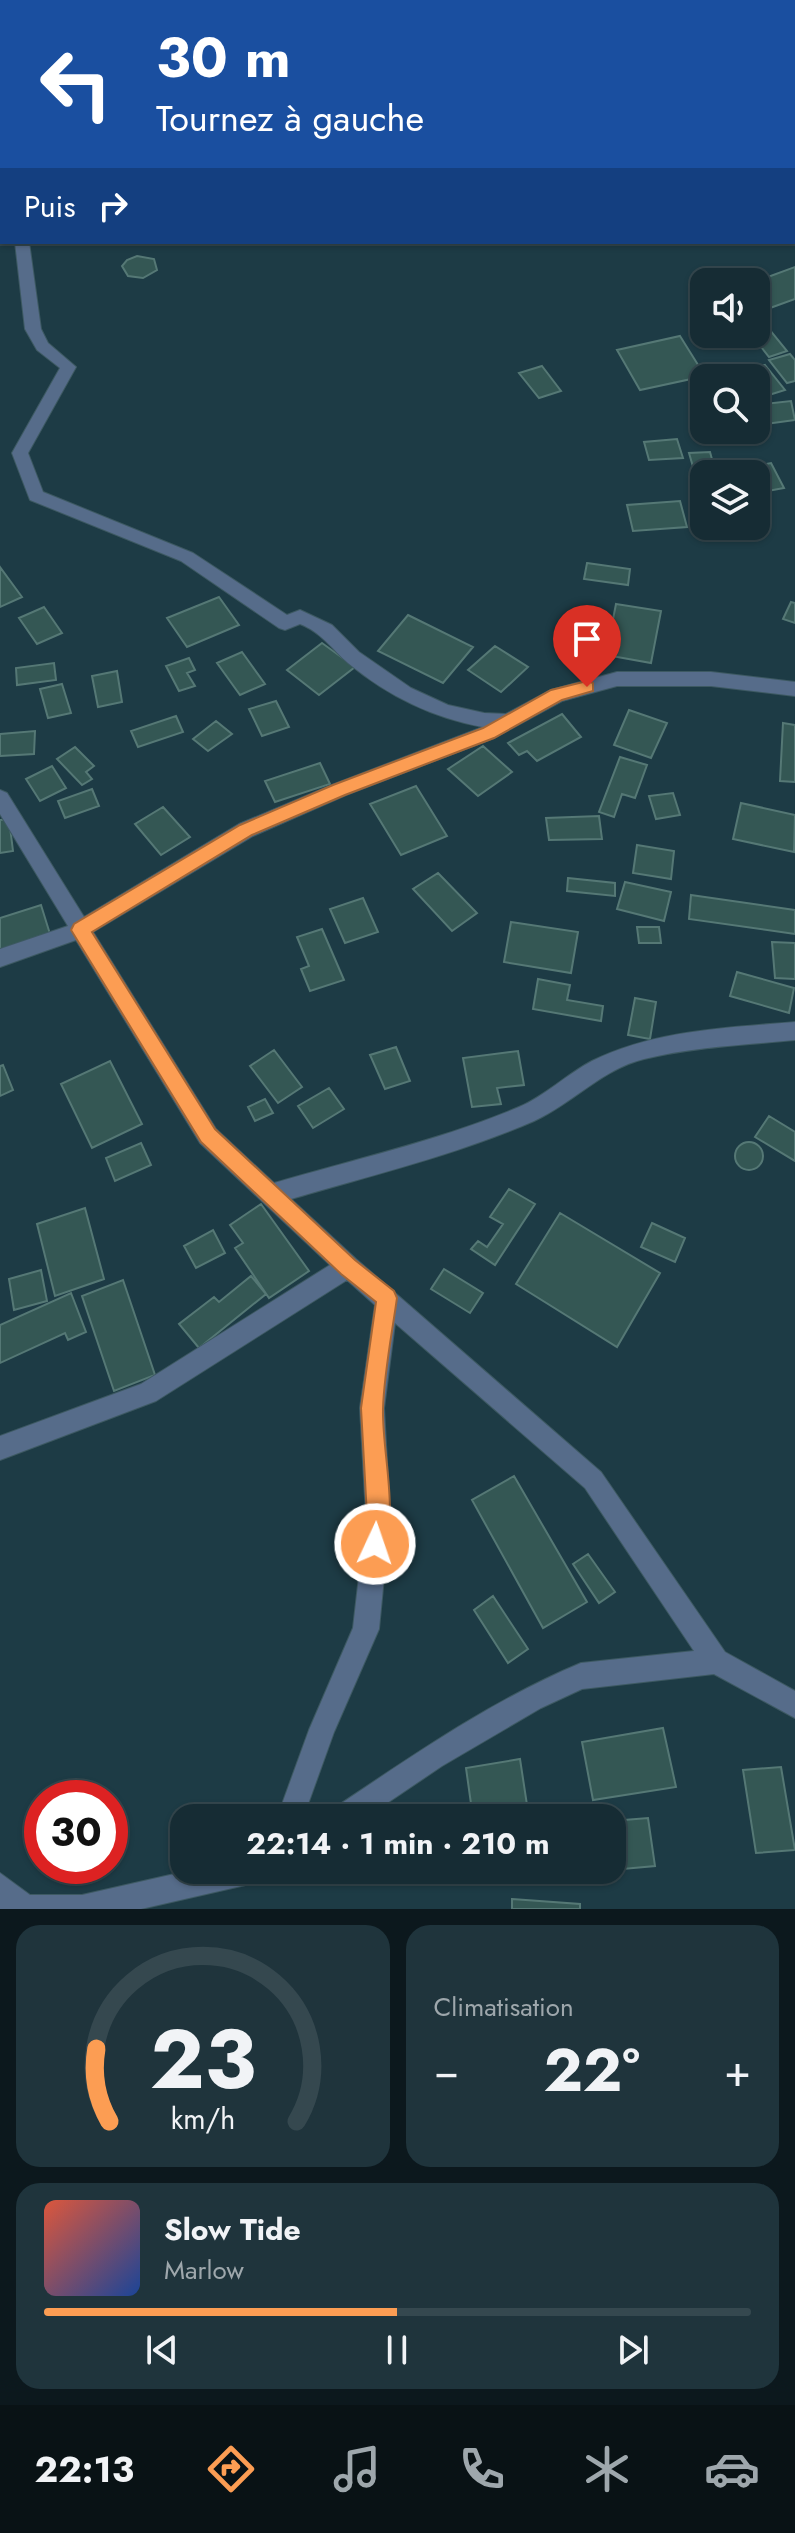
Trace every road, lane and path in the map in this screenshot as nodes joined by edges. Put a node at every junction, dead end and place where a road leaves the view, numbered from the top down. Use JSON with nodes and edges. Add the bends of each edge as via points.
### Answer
{"nodes":[{"id":1,"x":22,"y":244,"type":"edge"},
{"id":2,"x":795,"y":689,"type":"edge"},
{"id":3,"x":510,"y":721,"type":"junction"},
{"id":4,"x":4,"y":810,"type":"edge"},
{"id":5,"x":80,"y":930,"type":"junction"},
{"id":6,"x":0,"y":958,"type":"edge"},
{"id":7,"x":795,"y":1031,"type":"edge"},
{"id":8,"x":271,"y":1194,"type":"junction"},
{"id":9,"x":348,"y":1267,"type":"junction"},
{"id":10,"x":387,"y":1298,"type":"junction"},
{"id":11,"x":0,"y":1448,"type":"edge"},
{"id":12,"x":716,"y":1661,"type":"junction"},
{"id":13,"x":795,"y":1705,"type":"edge"},
{"id":14,"x":295,"y":1804,"type":"edge"},
{"id":15,"x":363,"y":1804,"type":"edge"},
{"id":16,"x":190,"y":1884,"type":"edge"},
{"id":17,"x":0,"y":1887,"type":"edge"},
{"id":18,"x":0,"y":1908,"type":"edge"},
{"id":19,"x":26,"y":1909,"type":"edge"}],
"edges":[{"from":1,"to":3,"type":"street","via":[[33,329],[42,346],[68,367],[20,453],[36,496],[187,557],[285,623],[300,617],[326,626],[367,669],[419,700],[482,722]]},
{"from":2,"to":3,"type":"street","via":[[711,679],[617,679],[557,695]]},
{"from":3,"to":5,"type":"street","via":[[246,830]]},
{"from":4,"to":5,"type":"street"},
{"from":5,"to":6,"type":"street"},
{"from":5,"to":8,"type":"street","via":[[208,1136]]},
{"from":7,"to":8,"type":"street","via":[[640,1050],[597,1069],[529,1113]]},
{"from":8,"to":9,"type":"street"},
{"from":9,"to":10,"type":"street"},
{"from":9,"to":11,"type":"street","via":[[148,1393]]},
{"from":10,"to":12,"type":"street","via":[[593,1480]]},
{"from":10,"to":14,"type":"street","via":[[372,1408],[378,1516],[366,1629]]},
{"from":12,"to":13,"type":"street"},
{"from":12,"to":15,"type":"street","via":[[581,1676],[433,1757]]},
{"from":16,"to":19,"type":"street","via":[[82,1909]]},
{"from":17,"to":19,"type":"street"},
{"from":18,"to":19,"type":"street"}]}
